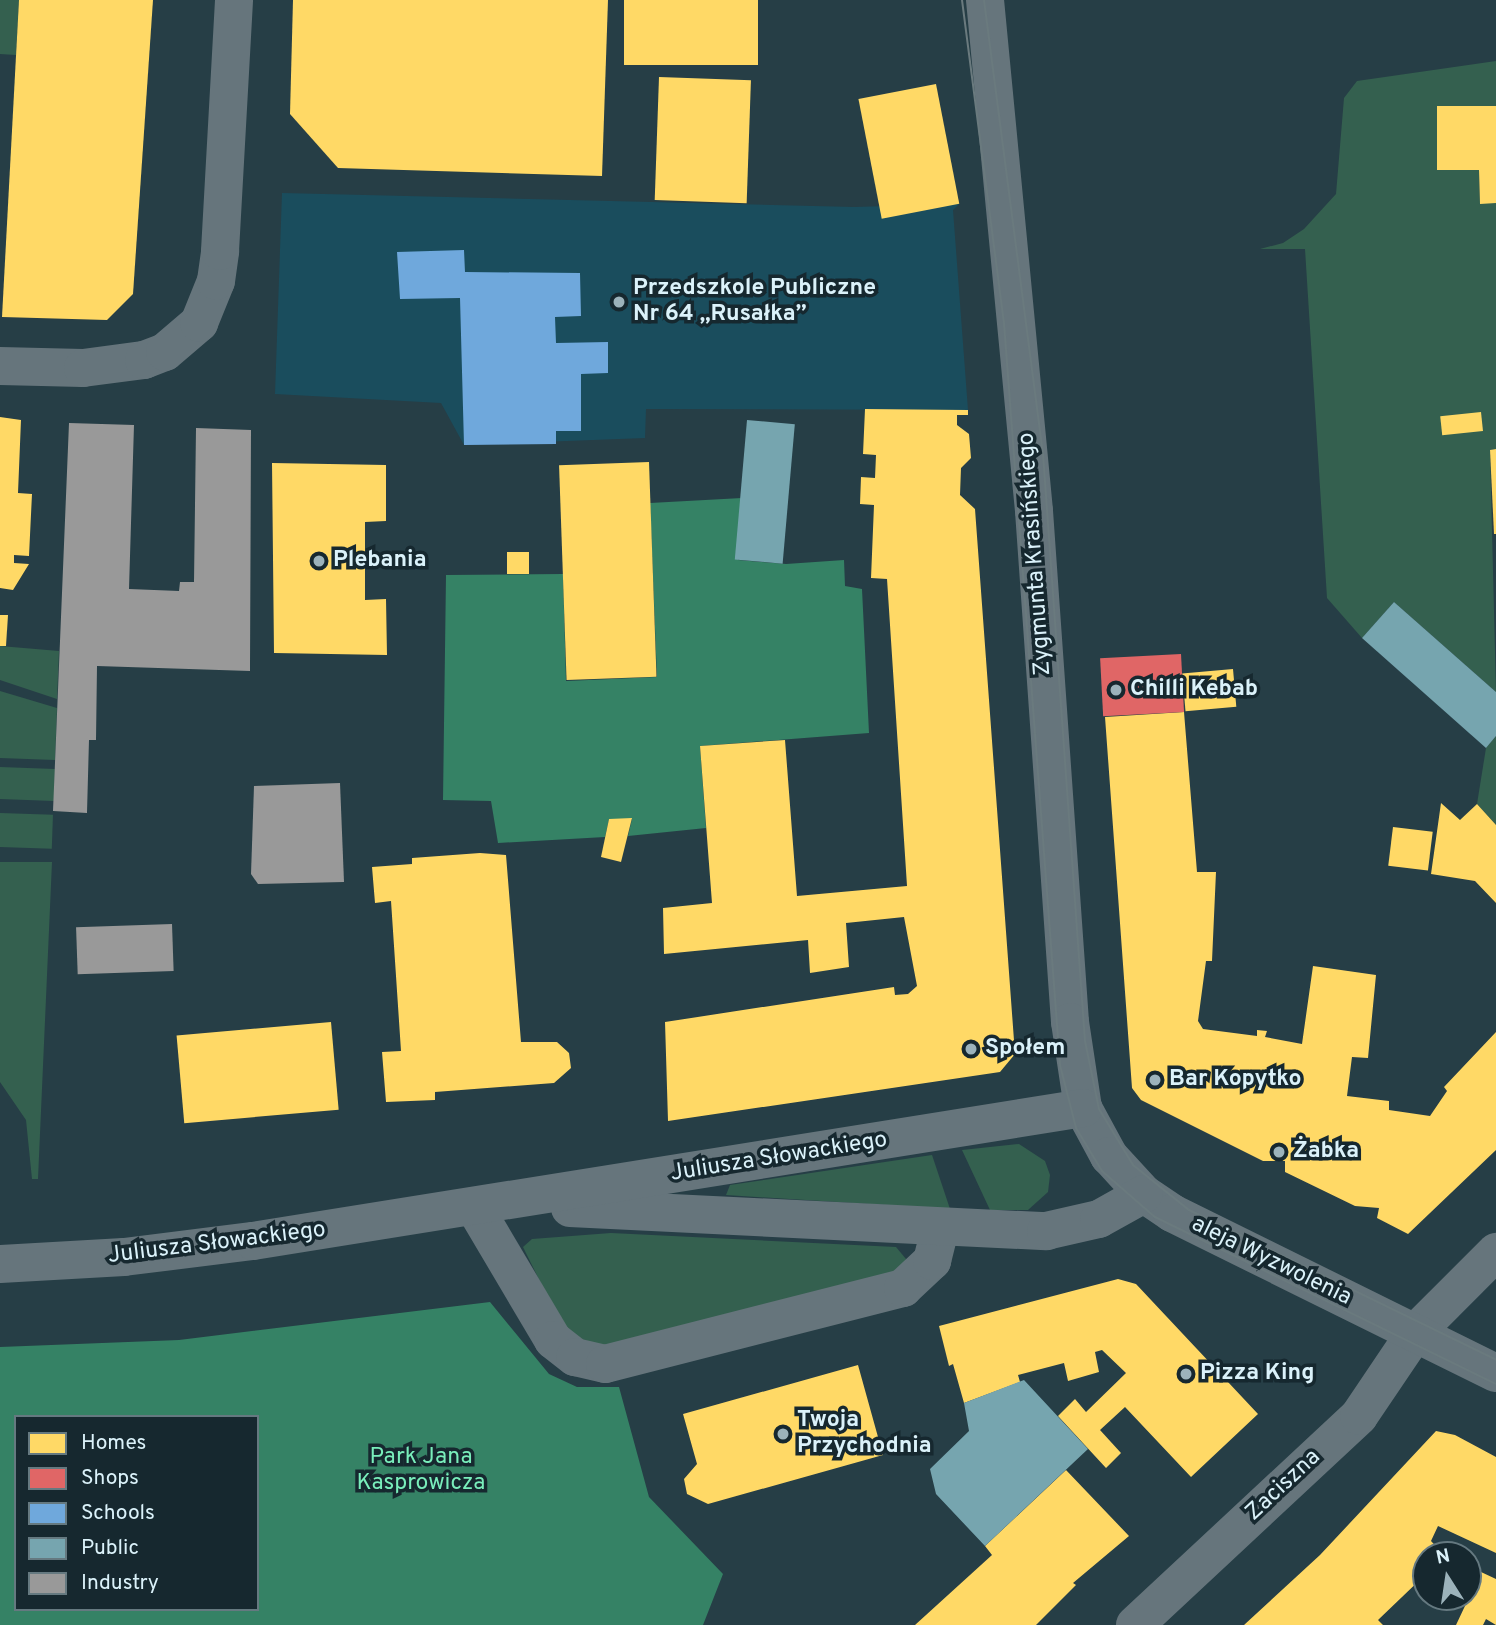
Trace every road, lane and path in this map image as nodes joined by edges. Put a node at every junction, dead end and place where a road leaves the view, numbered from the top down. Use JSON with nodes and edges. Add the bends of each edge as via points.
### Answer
{"nodes":[{"id":1,"x":234,"y":0,"type":"edge"},
{"id":2,"x":985,"y":0,"type":"edge"},
{"id":3,"x":0,"y":366,"type":"edge"},
{"id":4,"x":1083,"y":1108,"type":"junction"},
{"id":5,"x":1144,"y":1194,"type":"junction"},
{"id":6,"x":475,"y":1208,"type":"junction"},
{"id":7,"x":940,"y":1228,"type":"junction"},
{"id":8,"x":1496,"y":1252,"type":"edge"},
{"id":9,"x":0,"y":1264,"type":"edge"},
{"id":10,"x":1415,"y":1333,"type":"junction"},
{"id":11,"x":1496,"y":1373,"type":"edge"},
{"id":12,"x":1135,"y":1625,"type":"edge"}],
"edges":[{"from":1,"to":3,"type":"street","via":[[220,251],[216,281],[199,323],[165,352],[135,362],[83,368]]},
{"from":2,"to":4,"type":"street","name":"Zygmunta Krasińskiego","via":[[1033,498],[1070,1022]]},
{"from":4,"to":5,"type":"street","name":"aleja Wyzwolenia","via":[[1109,1156]]},
{"from":4,"to":6,"type":"street","name":"Juliusza Słowackiego"},
{"from":5,"to":7,"type":"street","name":"Juliusza Słowackiego","via":[[1099,1219],[1061,1230]]},
{"from":5,"to":10,"type":"street","name":"aleja Wyzwolenia","via":[[1172,1213]]},
{"from":6,"to":7,"type":"street","name":"Juliusza Słowackiego","via":[[559,1208]]},
{"from":6,"to":7,"type":"street","via":[[553,1340],[575,1357],[605,1364],[903,1288],[932,1261]]},
{"from":6,"to":9,"type":"street","name":"Juliusza Słowackiego","via":[[151,1254]]},
{"from":8,"to":10,"type":"street","name":"Zaciszna"},
{"from":10,"to":11,"type":"street","name":"aleja Wyzwolenia"},
{"from":10,"to":12,"type":"street","name":"Zaciszna","via":[[1359,1416]]}]}
